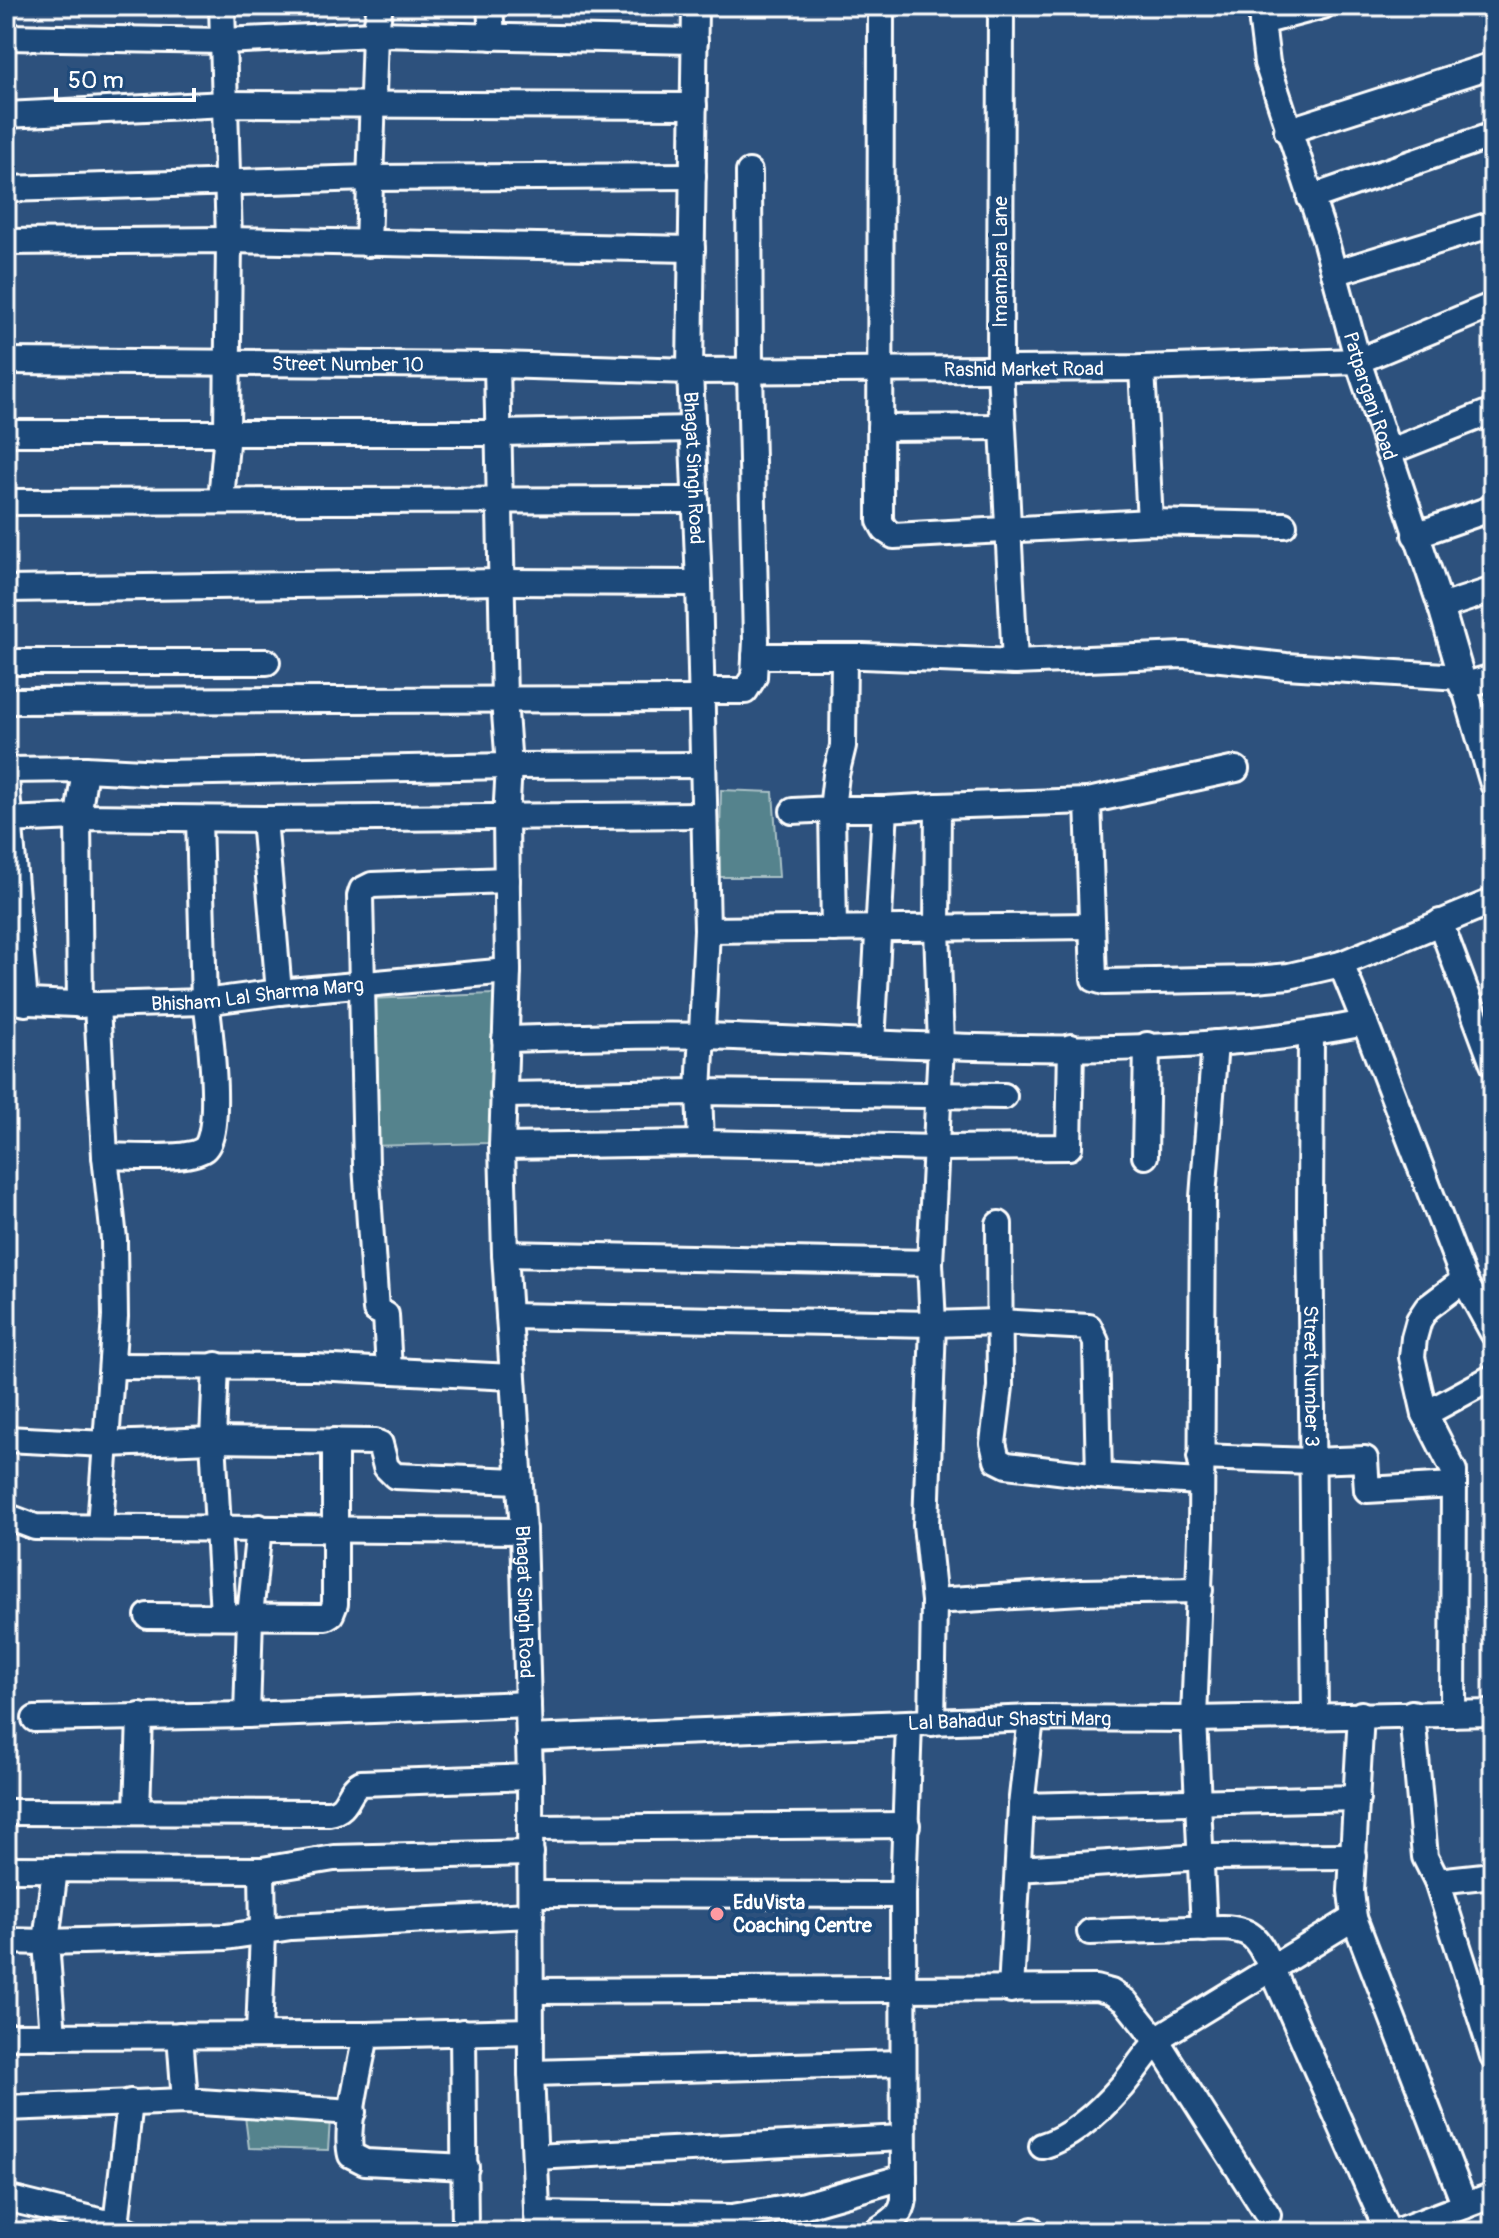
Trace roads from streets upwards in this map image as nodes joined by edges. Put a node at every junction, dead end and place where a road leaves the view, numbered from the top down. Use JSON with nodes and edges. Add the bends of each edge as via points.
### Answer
{"nodes":[{"id":1,"x":222,"y":6,"type":"edge"},
{"id":2,"x":380,"y":6,"type":"edge"},
{"id":3,"x":490,"y":6,"type":"edge"},
{"id":4,"x":695,"y":6,"type":"edge"},
{"id":5,"x":881,"y":6,"type":"edge"},
{"id":6,"x":1001,"y":6,"type":"edge"},
{"id":7,"x":1323,"y":6,"type":"edge"},
{"id":8,"x":1263,"y":14,"type":"edge"},
{"id":9,"x":375,"y":34,"type":"junction"},
{"id":10,"x":6,"y":37,"type":"edge"},
{"id":11,"x":492,"y":37,"type":"junction"},
{"id":12,"x":224,"y":41,"type":"junction"},
{"id":13,"x":695,"y":41,"type":"junction"},
{"id":14,"x":1493,"y":65,"type":"edge"},
{"id":15,"x":226,"y":104,"type":"junction"},
{"id":16,"x":372,"y":105,"type":"junction"},
{"id":17,"x":694,"y":106,"type":"junction"},
{"id":18,"x":6,"y":115,"type":"edge"},
{"id":19,"x":1287,"y":131,"type":"junction"},
{"id":20,"x":1493,"y":135,"type":"edge"},
{"id":21,"x":749,"y":172,"type":"dead end"},
{"id":22,"x":693,"y":176,"type":"junction"},
{"id":23,"x":370,"y":178,"type":"junction"},
{"id":24,"x":229,"y":182,"type":"junction"},
{"id":25,"x":6,"y":189,"type":"edge"},
{"id":26,"x":1310,"y":198,"type":"junction"},
{"id":27,"x":1493,"y":224,"type":"edge"},
{"id":28,"x":229,"y":240,"type":"junction"},
{"id":29,"x":6,"y":242,"type":"edge"},
{"id":30,"x":368,"y":244,"type":"junction"},
{"id":31,"x":692,"y":249,"type":"junction"},
{"id":32,"x":1334,"y":273,"type":"junction"},
{"id":33,"x":1493,"y":305,"type":"edge"},
{"id":34,"x":6,"y":361,"type":"edge"},
{"id":35,"x":1358,"y":361,"type":"junction"},
{"id":36,"x":228,"y":363,"type":"junction"},
{"id":37,"x":497,"y":365,"type":"junction"},
{"id":38,"x":1142,"y":368,"type":"junction"},
{"id":39,"x":881,"y":369,"type":"junction"},
{"id":40,"x":1000,"y":369,"type":"junction"},
{"id":41,"x":750,"y":370,"type":"junction"},
{"id":42,"x":690,"y":371,"type":"junction"},
{"id":43,"x":1493,"y":411,"type":"edge"},
{"id":44,"x":1002,"y":427,"type":"junction"},
{"id":45,"x":880,"y":428,"type":"junction"},
{"id":46,"x":693,"y":429,"type":"junction"},
{"id":47,"x":227,"y":432,"type":"junction"},
{"id":48,"x":6,"y":433,"type":"edge"},
{"id":49,"x":498,"y":433,"type":"junction"},
{"id":50,"x":1388,"y":452,"type":"junction"},
{"id":51,"x":221,"y":500,"type":"junction"},
{"id":52,"x":500,"y":500,"type":"junction"},
{"id":53,"x":696,"y":500,"type":"junction"},
{"id":54,"x":6,"y":502,"type":"edge"},
{"id":55,"x":1493,"y":508,"type":"edge"},
{"id":56,"x":1150,"y":522,"type":"junction"},
{"id":57,"x":1284,"y":525,"type":"dead end"},
{"id":58,"x":1006,"y":531,"type":"junction"},
{"id":59,"x":1415,"y":535,"type":"junction"},
{"id":60,"x":502,"y":582,"type":"junction"},
{"id":61,"x":699,"y":583,"type":"junction"},
{"id":62,"x":6,"y":589,"type":"edge"},
{"id":63,"x":1493,"y":590,"type":"edge"},
{"id":64,"x":1441,"y":607,"type":"junction"},
{"id":65,"x":755,"y":656,"type":"junction"},
{"id":66,"x":844,"y":656,"type":"junction"},
{"id":67,"x":6,"y":662,"type":"edge"},
{"id":68,"x":267,"y":662,"type":"dead end"},
{"id":69,"x":1015,"y":662,"type":"junction"},
{"id":70,"x":1493,"y":677,"type":"edge"},
{"id":71,"x":1461,"y":682,"type":"junction"},
{"id":72,"x":702,"y":695,"type":"junction"},
{"id":73,"x":504,"y":700,"type":"junction"},
{"id":74,"x":6,"y":701,"type":"edge"},
{"id":75,"x":703,"y":765,"type":"junction"},
{"id":76,"x":509,"y":766,"type":"junction"},
{"id":77,"x":85,"y":769,"type":"junction"},
{"id":78,"x":1236,"y":769,"type":"dead end"},
{"id":79,"x":6,"y":770,"type":"edge"},
{"id":80,"x":6,"y":780,"type":"edge"},
{"id":81,"x":1493,"y":784,"type":"edge"},
{"id":82,"x":1088,"y":801,"type":"junction"},
{"id":83,"x":938,"y":806,"type":"junction"},
{"id":84,"x":832,"y":809,"type":"junction"},
{"id":85,"x":885,"y":809,"type":"junction"},
{"id":86,"x":793,"y":811,"type":"dead end"},
{"id":87,"x":704,"y":815,"type":"junction"},
{"id":88,"x":78,"y":817,"type":"junction"},
{"id":89,"x":506,"y":818,"type":"junction"},
{"id":90,"x":199,"y":819,"type":"junction"},
{"id":91,"x":264,"y":819,"type":"junction"},
{"id":92,"x":8,"y":820,"type":"edge"},
{"id":93,"x":507,"y":880,"type":"junction"},
{"id":94,"x":1493,"y":901,"type":"edge"},
{"id":95,"x":1440,"y":922,"type":"junction"},
{"id":96,"x":1092,"y":926,"type":"junction"},
{"id":97,"x":878,"y":928,"type":"junction"},
{"id":98,"x":937,"y":928,"type":"junction"},
{"id":99,"x":834,"y":929,"type":"junction"},
{"id":100,"x":707,"y":930,"type":"junction"},
{"id":101,"x":1341,"y":964,"type":"junction"},
{"id":102,"x":508,"y":971,"type":"junction"},
{"id":103,"x":361,"y":986,"type":"junction"},
{"id":104,"x":279,"y":992,"type":"junction"},
{"id":105,"x":16,"y":1002,"type":"edge"},
{"id":106,"x":204,"y":1002,"type":"junction"},
{"id":107,"x":89,"y":1005,"type":"junction"},
{"id":108,"x":1365,"y":1023,"type":"junction"},
{"id":109,"x":1311,"y":1034,"type":"junction"},
{"id":110,"x":701,"y":1036,"type":"junction"},
{"id":111,"x":505,"y":1039,"type":"junction"},
{"id":112,"x":872,"y":1043,"type":"junction"},
{"id":113,"x":1215,"y":1043,"type":"junction"},
{"id":114,"x":1147,"y":1045,"type":"junction"},
{"id":115,"x":941,"y":1046,"type":"junction"},
{"id":116,"x":1071,"y":1047,"type":"junction"},
{"id":117,"x":1493,"y":1064,"type":"edge"},
{"id":118,"x":699,"y":1092,"type":"junction"},
{"id":119,"x":503,"y":1095,"type":"junction"},
{"id":120,"x":939,"y":1095,"type":"junction"},
{"id":121,"x":1004,"y":1096,"type":"dead end"},
{"id":122,"x":701,"y":1143,"type":"junction"},
{"id":123,"x":502,"y":1146,"type":"junction"},
{"id":124,"x":937,"y":1148,"type":"junction"},
{"id":125,"x":105,"y":1156,"type":"junction"},
{"id":126,"x":1145,"y":1156,"type":"dead end"},
{"id":127,"x":999,"y":1224,"type":"dead end"},
{"id":128,"x":505,"y":1254,"type":"junction"},
{"id":129,"x":930,"y":1263,"type":"junction"},
{"id":130,"x":1464,"y":1280,"type":"junction"},
{"id":131,"x":509,"y":1316,"type":"junction"},
{"id":132,"x":998,"y":1322,"type":"junction"},
{"id":133,"x":933,"y":1324,"type":"junction"},
{"id":134,"x":1493,"y":1333,"type":"edge"},
{"id":135,"x":216,"y":1365,"type":"junction"},
{"id":136,"x":112,"y":1366,"type":"junction"},
{"id":137,"x":389,"y":1371,"type":"junction"},
{"id":138,"x":512,"y":1377,"type":"junction"},
{"id":139,"x":1493,"y":1377,"type":"edge"},
{"id":140,"x":1425,"y":1414,"type":"junction"},
{"id":141,"x":6,"y":1439,"type":"edge"},
{"id":142,"x":213,"y":1440,"type":"junction"},
{"id":143,"x":335,"y":1441,"type":"junction"},
{"id":144,"x":106,"y":1444,"type":"junction"},
{"id":145,"x":1312,"y":1461,"type":"junction"},
{"id":146,"x":1200,"y":1470,"type":"junction"},
{"id":147,"x":1099,"y":1476,"type":"junction"},
{"id":148,"x":519,"y":1481,"type":"junction"},
{"id":149,"x":1454,"y":1485,"type":"junction"},
{"id":150,"x":6,"y":1516,"type":"edge"},
{"id":151,"x":100,"y":1526,"type":"junction"},
{"id":152,"x":216,"y":1527,"type":"junction"},
{"id":153,"x":259,"y":1527,"type":"junction"},
{"id":154,"x":334,"y":1528,"type":"junction"},
{"id":155,"x":523,"y":1531,"type":"junction"},
{"id":156,"x":1200,"y":1590,"type":"junction"},
{"id":157,"x":934,"y":1601,"type":"junction"},
{"id":158,"x":223,"y":1615,"type":"junction"},
{"id":159,"x":148,"y":1616,"type":"dead end"},
{"id":160,"x":250,"y":1616,"type":"junction"},
{"id":161,"x":528,"y":1704,"type":"junction"},
{"id":162,"x":1412,"y":1713,"type":"junction"},
{"id":163,"x":1493,"y":1713,"type":"edge"},
{"id":164,"x":1361,"y":1714,"type":"junction"},
{"id":165,"x":1453,"y":1714,"type":"junction"},
{"id":166,"x":247,"y":1715,"type":"junction"},
{"id":167,"x":140,"y":1716,"type":"junction"},
{"id":168,"x":1315,"y":1716,"type":"junction"},
{"id":169,"x":1031,"y":1718,"type":"junction"},
{"id":170,"x":35,"y":1719,"type":"dead end"},
{"id":171,"x":1194,"y":1719,"type":"junction"},
{"id":172,"x":921,"y":1723,"type":"junction"},
{"id":173,"x":528,"y":1738,"type":"junction"},
{"id":174,"x":530,"y":1777,"type":"junction"},
{"id":175,"x":1357,"y":1798,"type":"junction"},
{"id":176,"x":1199,"y":1802,"type":"junction"},
{"id":177,"x":1021,"y":1806,"type":"junction"},
{"id":178,"x":6,"y":1812,"type":"edge"},
{"id":179,"x":137,"y":1812,"type":"junction"},
{"id":180,"x":907,"y":1825,"type":"junction"},
{"id":181,"x":530,"y":1840,"type":"junction"},
{"id":182,"x":1354,"y":1856,"type":"junction"},
{"id":183,"x":1201,"y":1857,"type":"junction"},
{"id":184,"x":6,"y":1869,"type":"edge"},
{"id":185,"x":55,"y":1869,"type":"junction"},
{"id":186,"x":1018,"y":1869,"type":"junction"},
{"id":187,"x":262,"y":1870,"type":"junction"},
{"id":188,"x":1493,"y":1875,"type":"edge"},
{"id":189,"x":1437,"y":1881,"type":"junction"},
{"id":190,"x":903,"y":1895,"type":"junction"},
{"id":191,"x":531,"y":1905,"type":"junction"},
{"id":192,"x":1354,"y":1918,"type":"junction"},
{"id":193,"x":1204,"y":1929,"type":"junction"},
{"id":194,"x":263,"y":1932,"type":"junction"},
{"id":195,"x":1090,"y":1932,"type":"dead end"},
{"id":196,"x":6,"y":1941,"type":"edge"},
{"id":197,"x":46,"y":1942,"type":"junction"},
{"id":198,"x":1272,"y":1969,"type":"junction"},
{"id":199,"x":904,"y":1989,"type":"junction"},
{"id":200,"x":1011,"y":1990,"type":"junction"},
{"id":201,"x":531,"y":1991,"type":"junction"},
{"id":202,"x":1487,"y":2014,"type":"edge"},
{"id":203,"x":531,"y":2031,"type":"junction"},
{"id":204,"x":463,"y":2032,"type":"junction"},
{"id":205,"x":259,"y":2034,"type":"junction"},
{"id":206,"x":180,"y":2035,"type":"junction"},
{"id":207,"x":366,"y":2035,"type":"junction"},
{"id":208,"x":6,"y":2036,"type":"edge"},
{"id":209,"x":53,"y":2036,"type":"junction"},
{"id":210,"x":1157,"y":2041,"type":"junction"},
{"id":211,"x":1493,"y":2056,"type":"edge"},
{"id":212,"x":903,"y":2063,"type":"junction"},
{"id":213,"x":531,"y":2073,"type":"junction"},
{"id":214,"x":185,"y":2101,"type":"junction"},
{"id":215,"x":130,"y":2102,"type":"junction"},
{"id":216,"x":6,"y":2108,"type":"edge"},
{"id":217,"x":353,"y":2112,"type":"junction"},
{"id":218,"x":902,"y":2138,"type":"junction"},
{"id":219,"x":1042,"y":2146,"type":"dead end"},
{"id":220,"x":535,"y":2157,"type":"junction"},
{"id":221,"x":466,"y":2167,"type":"junction"},
{"id":222,"x":904,"y":2177,"type":"junction"},
{"id":223,"x":1493,"y":2195,"type":"edge"},
{"id":224,"x":6,"y":2198,"type":"edge"},
{"id":225,"x":1465,"y":2206,"type":"junction"},
{"id":226,"x":1268,"y":2215,"type":"dead end"},
{"id":227,"x":537,"y":2223,"type":"edge"},
{"id":228,"x":124,"y":2229,"type":"edge"},
{"id":229,"x":465,"y":2232,"type":"edge"},
{"id":230,"x":875,"y":2232,"type":"edge"},
{"id":231,"x":1388,"y":2232,"type":"edge"},
{"id":232,"x":1395,"y":2232,"type":"edge"}],
"edges":[{"from":1,"to":12,"type":"street"},
{"from":2,"to":9,"type":"street"},
{"from":3,"to":11,"type":"street"},
{"from":4,"to":13,"type":"street","name":"Bhagat Singh Road"},
{"from":5,"to":39,"type":"street"},
{"from":6,"to":40,"type":"street","name":"Imambara Lane"},
{"from":7,"to":8,"type":"street"},
{"from":8,"to":19,"type":"street","name":"Patparganj Road","via":[[1267,63]]},
{"from":9,"to":11,"type":"street"},
{"from":9,"to":12,"type":"street"},
{"from":9,"to":16,"type":"street"},
{"from":10,"to":12,"type":"street"},
{"from":11,"to":13,"type":"street"},
{"from":12,"to":15,"type":"street"},
{"from":13,"to":17,"type":"street","name":"Bhagat Singh Road"},
{"from":14,"to":19,"type":"street"},
{"from":15,"to":16,"type":"street"},
{"from":15,"to":18,"type":"street"},
{"from":15,"to":24,"type":"street"},
{"from":16,"to":17,"type":"street"},
{"from":16,"to":23,"type":"street"},
{"from":17,"to":22,"type":"street","name":"Bhagat Singh Road"},
{"from":19,"to":26,"type":"street","name":"Patparganj Road"},
{"from":20,"to":26,"type":"street"},
{"from":21,"to":41,"type":"street"},
{"from":22,"to":23,"type":"street"},
{"from":22,"to":31,"type":"street","name":"Bhagat Singh Road"},
{"from":23,"to":24,"type":"street"},
{"from":23,"to":30,"type":"street"},
{"from":24,"to":25,"type":"street"},
{"from":24,"to":28,"type":"street"},
{"from":26,"to":32,"type":"street","name":"Patparganj Road"},
{"from":27,"to":32,"type":"street"},
{"from":28,"to":29,"type":"street"},
{"from":28,"to":30,"type":"street"},
{"from":28,"to":36,"type":"street"},
{"from":30,"to":31,"type":"street"},
{"from":31,"to":42,"type":"street","name":"Bhagat Singh Road"},
{"from":32,"to":35,"type":"street","name":"Patparganj Road"},
{"from":33,"to":35,"type":"street"},
{"from":34,"to":36,"type":"street","name":"Street Number 10"},
{"from":35,"to":38,"type":"street","name":"Rashid Market Road"},
{"from":35,"to":50,"type":"street","name":"Patparganj Road"},
{"from":36,"to":37,"type":"street","name":"Street Number 10"},
{"from":36,"to":47,"type":"street"},
{"from":37,"to":42,"type":"street","name":"Street Number 10"},
{"from":37,"to":49,"type":"street","name":"Bhagat Singh Road"},
{"from":38,"to":40,"type":"street","name":"Rashid Market Road"},
{"from":38,"to":56,"type":"street"},
{"from":39,"to":40,"type":"street","name":"Rashid Market Road"},
{"from":39,"to":41,"type":"street","name":"Rashid Market Road"},
{"from":39,"to":45,"type":"street"},
{"from":40,"to":44,"type":"street","name":"Imambara Lane"},
{"from":41,"to":42,"type":"street","name":"Rashid Market Road"},
{"from":41,"to":65,"type":"street"},
{"from":42,"to":46,"type":"street","name":"Bhagat Singh Road"},
{"from":43,"to":50,"type":"street"},
{"from":44,"to":45,"type":"street"},
{"from":44,"to":58,"type":"street","name":"Imambara Lane"},
{"from":45,"to":58,"type":"street","via":[[880,521],[888,533]]},
{"from":46,"to":49,"type":"street"},
{"from":46,"to":53,"type":"street","name":"Bhagat Singh Road"},
{"from":47,"to":48,"type":"street"},
{"from":47,"to":49,"type":"street"},
{"from":47,"to":51,"type":"street"},
{"from":49,"to":52,"type":"street","name":"Bhagat Singh Road"},
{"from":50,"to":59,"type":"street","name":"Patparganj Road"},
{"from":51,"to":52,"type":"street"},
{"from":51,"to":54,"type":"street"},
{"from":52,"to":53,"type":"street"},
{"from":52,"to":60,"type":"street","name":"Bhagat Singh Road"},
{"from":53,"to":61,"type":"street","name":"Bhagat Singh Road"},
{"from":55,"to":59,"type":"street"},
{"from":56,"to":57,"type":"street"},
{"from":56,"to":58,"type":"street"},
{"from":58,"to":69,"type":"street","name":"Imambara Lane"},
{"from":59,"to":64,"type":"street","name":"Patparganj Road"},
{"from":60,"to":61,"type":"street"},
{"from":60,"to":62,"type":"street"},
{"from":60,"to":73,"type":"street","name":"Bhagat Singh Road"},
{"from":61,"to":72,"type":"street","name":"Bhagat Singh Road"},
{"from":63,"to":64,"type":"street"},
{"from":64,"to":71,"type":"street","name":"Patparganj Road"},
{"from":65,"to":66,"type":"street"},
{"from":65,"to":72,"type":"street","via":[[754,677],[745,691]]},
{"from":66,"to":69,"type":"street"},
{"from":66,"to":84,"type":"street","via":[[843,746]]},
{"from":67,"to":68,"type":"street"},
{"from":69,"to":71,"type":"street","via":[[1184,655]]},
{"from":70,"to":71,"type":"street"},
{"from":71,"to":81,"type":"street","name":"Patparganj Road"},
{"from":72,"to":73,"type":"street"},
{"from":72,"to":75,"type":"street","name":"Bhagat Singh Road"},
{"from":73,"to":74,"type":"street"},
{"from":73,"to":76,"type":"street","name":"Bhagat Singh Road"},
{"from":75,"to":76,"type":"street"},
{"from":75,"to":87,"type":"street","name":"Bhagat Singh Road"},
{"from":76,"to":77,"type":"street","via":[[162,773]]},
{"from":76,"to":89,"type":"street","name":"Bhagat Singh Road"},
{"from":77,"to":79,"type":"street"},
{"from":77,"to":88,"type":"street"},
{"from":78,"to":82,"type":"street"},
{"from":80,"to":92,"type":"street"},
{"from":82,"to":83,"type":"street"},
{"from":82,"to":96,"type":"street"},
{"from":83,"to":85,"type":"street"},
{"from":83,"to":98,"type":"street"},
{"from":84,"to":85,"type":"street"},
{"from":84,"to":86,"type":"street"},
{"from":84,"to":99,"type":"street"},
{"from":85,"to":97,"type":"street"},
{"from":87,"to":89,"type":"street"},
{"from":87,"to":100,"type":"street","name":"Bhagat Singh Road"},
{"from":88,"to":90,"type":"street"},
{"from":88,"to":92,"type":"street"},
{"from":88,"to":107,"type":"street"},
{"from":89,"to":91,"type":"street"},
{"from":89,"to":93,"type":"street","name":"Bhagat Singh Road"},
{"from":90,"to":91,"type":"street"},
{"from":90,"to":106,"type":"street"},
{"from":91,"to":104,"type":"street"},
{"from":92,"to":105,"type":"street"},
{"from":93,"to":102,"type":"street","name":"Bhagat Singh Road"},
{"from":93,"to":103,"type":"street","via":[[366,887],[360,896]]},
{"from":94,"to":95,"type":"street"},
{"from":95,"to":101,"type":"street"},
{"from":95,"to":117,"type":"street"},
{"from":96,"to":98,"type":"street"},
{"from":96,"to":101,"type":"street","via":[[1092,974],[1099,981],[1255,979]]},
{"from":97,"to":98,"type":"street"},
{"from":97,"to":99,"type":"street"},
{"from":97,"to":112,"type":"street"},
{"from":98,"to":115,"type":"street"},
{"from":99,"to":100,"type":"street"},
{"from":100,"to":110,"type":"street","name":"Bhagat Singh Road"},
{"from":101,"to":108,"type":"street"},
{"from":102,"to":103,"type":"street","name":"Bhisham Lal Sharma Marg"},
{"from":102,"to":111,"type":"street","name":"Bhagat Singh Road"},
{"from":103,"to":104,"type":"street","name":"Bhisham Lal Sharma Marg"},
{"from":103,"to":137,"type":"street","via":[[376,1310],[386,1315]]},
{"from":104,"to":106,"type":"street","name":"Bhisham Lal Sharma Marg"},
{"from":105,"to":107,"type":"street","name":"Bhisham Lal Sharma Marg"},
{"from":106,"to":107,"type":"street","name":"Bhisham Lal Sharma Marg"},
{"from":106,"to":125,"type":"street","via":[[213,1061],[210,1141],[203,1150],[184,1155]]},
{"from":107,"to":125,"type":"street"},
{"from":108,"to":109,"type":"street"},
{"from":108,"to":130,"type":"street"},
{"from":109,"to":113,"type":"street"},
{"from":109,"to":145,"type":"street","name":"Street Number 3"},
{"from":110,"to":111,"type":"street"},
{"from":110,"to":112,"type":"street"},
{"from":110,"to":118,"type":"street","name":"Bhagat Singh Road"},
{"from":111,"to":119,"type":"street","name":"Bhagat Singh Road"},
{"from":112,"to":115,"type":"street"},
{"from":113,"to":114,"type":"street"},
{"from":113,"to":146,"type":"street","via":[[1203,1197]]},
{"from":114,"to":116,"type":"street"},
{"from":114,"to":126,"type":"street"},
{"from":115,"to":116,"type":"street"},
{"from":115,"to":120,"type":"street"},
{"from":116,"to":124,"type":"street","via":[[1069,1147]]},
{"from":118,"to":119,"type":"street"},
{"from":118,"to":120,"type":"street"},
{"from":118,"to":122,"type":"street","name":"Bhagat Singh Road"},
{"from":119,"to":123,"type":"street","name":"Bhagat Singh Road"},
{"from":120,"to":121,"type":"street"},
{"from":120,"to":124,"type":"street"},
{"from":122,"to":123,"type":"street"},
{"from":122,"to":124,"type":"street"},
{"from":123,"to":128,"type":"street","name":"Bhagat Singh Road"},
{"from":124,"to":129,"type":"street"},
{"from":125,"to":136,"type":"street","via":[[114,1239]]},
{"from":127,"to":132,"type":"street"},
{"from":128,"to":129,"type":"street"},
{"from":128,"to":131,"type":"street","name":"Bhagat Singh Road"},
{"from":129,"to":133,"type":"street"},
{"from":130,"to":134,"type":"street"},
{"from":130,"to":140,"type":"street","via":[[1419,1320],[1412,1357]]},
{"from":131,"to":133,"type":"street"},
{"from":131,"to":138,"type":"street","name":"Bhagat Singh Road"},
{"from":132,"to":133,"type":"street"},
{"from":132,"to":147,"type":"street","via":[[1078,1324],[1093,1333]]},
{"from":132,"to":147,"type":"street","via":[[1000,1387],[993,1443],[997,1460]]},
{"from":133,"to":157,"type":"street","via":[[926,1525]]},
{"from":135,"to":136,"type":"street"},
{"from":135,"to":137,"type":"street"},
{"from":135,"to":142,"type":"street"},
{"from":136,"to":144,"type":"street"},
{"from":137,"to":138,"type":"street"},
{"from":138,"to":148,"type":"street","name":"Bhagat Singh Road"},
{"from":139,"to":140,"type":"street"},
{"from":140,"to":149,"type":"street","via":[[1450,1459]]},
{"from":141,"to":144,"type":"street"},
{"from":142,"to":143,"type":"street"},
{"from":142,"to":144,"type":"street"},
{"from":142,"to":152,"type":"street"},
{"from":143,"to":148,"type":"street","via":[[380,1444],[386,1467],[395,1476]]},
{"from":143,"to":154,"type":"street"},
{"from":144,"to":151,"type":"street"},
{"from":145,"to":146,"type":"street"},
{"from":145,"to":149,"type":"street","via":[[1365,1459],[1367,1490]]},
{"from":145,"to":168,"type":"street","name":"Street Number 3"},
{"from":146,"to":147,"type":"street"},
{"from":146,"to":156,"type":"street"},
{"from":148,"to":155,"type":"street","name":"Bhagat Singh Road"},
{"from":149,"to":165,"type":"street"},
{"from":150,"to":151,"type":"street","via":[[35,1527]]},
{"from":151,"to":152,"type":"street"},
{"from":152,"to":153,"type":"street"},
{"from":152,"to":158,"type":"street"},
{"from":153,"to":154,"type":"street"},
{"from":153,"to":160,"type":"street"},
{"from":154,"to":155,"type":"street"},
{"from":154,"to":160,"type":"street","via":[[334,1611],[326,1617]]},
{"from":155,"to":161,"type":"street","name":"Bhagat Singh Road"},
{"from":156,"to":157,"type":"street"},
{"from":156,"to":171,"type":"street"},
{"from":157,"to":172,"type":"street"},
{"from":158,"to":159,"type":"street"},
{"from":158,"to":160,"type":"street"},
{"from":160,"to":166,"type":"street"},
{"from":161,"to":166,"type":"street"},
{"from":161,"to":173,"type":"street","name":"Bhagat Singh Road"},
{"from":162,"to":164,"type":"street","name":"Lal Bahadur Shastri Marg"},
{"from":162,"to":165,"type":"street","name":"Lal Bahadur Shastri Marg"},
{"from":162,"to":189,"type":"street","via":[[1425,1857]]},
{"from":163,"to":165,"type":"street","name":"Lal Bahadur Shastri Marg"},
{"from":164,"to":168,"type":"street","name":"Lal Bahadur Shastri Marg"},
{"from":164,"to":175,"type":"street"},
{"from":166,"to":167,"type":"street"},
{"from":167,"to":170,"type":"street"},
{"from":167,"to":179,"type":"street"},
{"from":168,"to":171,"type":"street","name":"Lal Bahadur Shastri Marg"},
{"from":169,"to":171,"type":"street","name":"Lal Bahadur Shastri Marg"},
{"from":169,"to":172,"type":"street","name":"Lal Bahadur Shastri Marg"},
{"from":169,"to":177,"type":"street"},
{"from":171,"to":176,"type":"street"},
{"from":172,"to":173,"type":"street","name":"Lal Bahadur Shastri Marg"},
{"from":172,"to":180,"type":"street"},
{"from":173,"to":174,"type":"street","name":"Bhagat Singh Road"},
{"from":174,"to":179,"type":"street","via":[[361,1783],[345,1807],[329,1813]]},
{"from":174,"to":181,"type":"street","name":"Bhagat Singh Road"},
{"from":175,"to":176,"type":"street"},
{"from":175,"to":182,"type":"street"},
{"from":176,"to":177,"type":"street"},
{"from":176,"to":183,"type":"street"},
{"from":177,"to":186,"type":"street"},
{"from":178,"to":179,"type":"street"},
{"from":180,"to":181,"type":"street"},
{"from":180,"to":190,"type":"street"},
{"from":181,"to":187,"type":"street"},
{"from":181,"to":191,"type":"street","name":"Bhagat Singh Road"},
{"from":182,"to":183,"type":"street"},
{"from":182,"to":192,"type":"street"},
{"from":183,"to":186,"type":"street"},
{"from":183,"to":193,"type":"street"},
{"from":184,"to":185,"type":"street"},
{"from":185,"to":187,"type":"street"},
{"from":185,"to":197,"type":"street"},
{"from":186,"to":200,"type":"street"},
{"from":187,"to":194,"type":"street"},
{"from":188,"to":189,"type":"street"},
{"from":189,"to":202,"type":"street"},
{"from":190,"to":191,"type":"street"},
{"from":190,"to":199,"type":"street"},
{"from":191,"to":194,"type":"street"},
{"from":191,"to":201,"type":"street","name":"Bhagat Singh Road"},
{"from":192,"to":198,"type":"street"},
{"from":192,"to":225,"type":"street"},
{"from":193,"to":195,"type":"street"},
{"from":193,"to":198,"type":"street","via":[[1251,1933]]},
{"from":194,"to":197,"type":"street"},
{"from":194,"to":205,"type":"street"},
{"from":196,"to":197,"type":"street"},
{"from":197,"to":209,"type":"street"},
{"from":198,"to":210,"type":"street"},
{"from":198,"to":231,"type":"street"},
{"from":199,"to":200,"type":"street"},
{"from":199,"to":201,"type":"street"},
{"from":199,"to":212,"type":"street"},
{"from":200,"to":210,"type":"street","via":[[1111,1992],[1125,2001]]},
{"from":201,"to":203,"type":"street","name":"Bhagat Singh Road"},
{"from":202,"to":211,"type":"street"},
{"from":203,"to":204,"type":"street"},
{"from":203,"to":213,"type":"street","name":"Bhagat Singh Road"},
{"from":204,"to":207,"type":"street"},
{"from":204,"to":221,"type":"street"},
{"from":205,"to":206,"type":"street"},
{"from":205,"to":207,"type":"street"},
{"from":206,"to":209,"type":"street"},
{"from":206,"to":214,"type":"street"},
{"from":207,"to":217,"type":"street"},
{"from":208,"to":209,"type":"street"},
{"from":210,"to":219,"type":"street","via":[[1090,2118]]},
{"from":210,"to":226,"type":"street"},
{"from":212,"to":213,"type":"street"},
{"from":212,"to":218,"type":"street"},
{"from":213,"to":220,"type":"street","name":"Bhagat Singh Road"},
{"from":214,"to":215,"type":"street"},
{"from":214,"to":217,"type":"street"},
{"from":215,"to":216,"type":"street"},
{"from":215,"to":228,"type":"street"},
{"from":217,"to":221,"type":"street","via":[[349,2148],[357,2159]]},
{"from":218,"to":220,"type":"street"},
{"from":218,"to":222,"type":"street"},
{"from":220,"to":227,"type":"street","name":"Bhagat Singh Road"},
{"from":221,"to":229,"type":"street"},
{"from":222,"to":227,"type":"street","via":[[805,2205],[732,2217]]},
{"from":222,"to":230,"type":"street","via":[[903,2210]]},
{"from":223,"to":225,"type":"street"},
{"from":224,"to":228,"type":"street"},
{"from":225,"to":232,"type":"street"}]}
